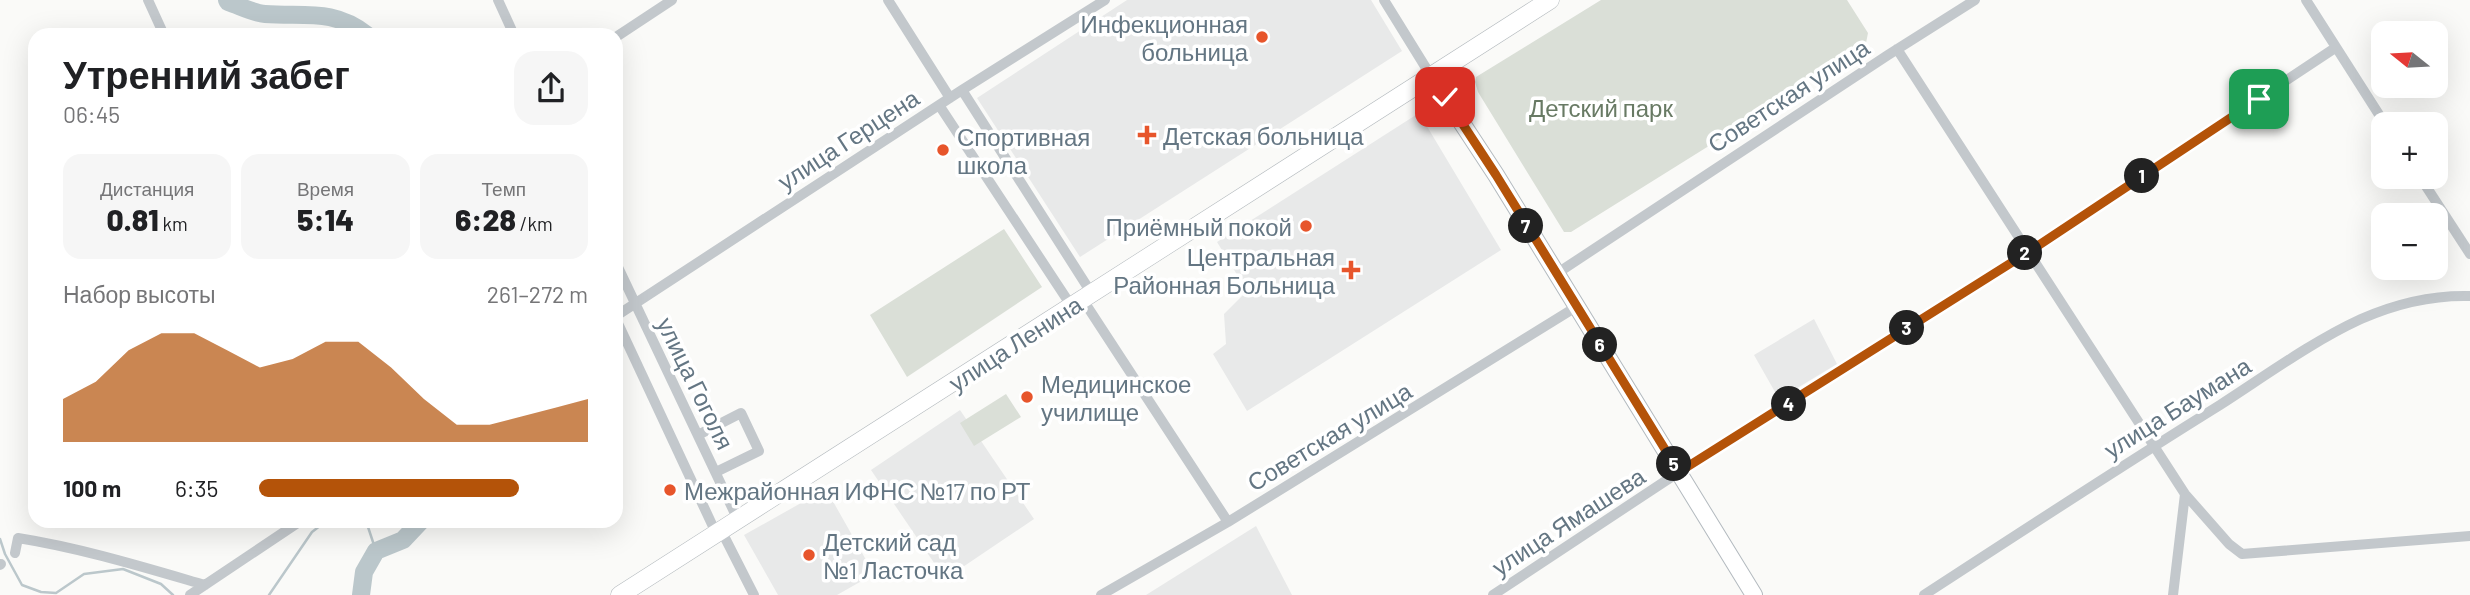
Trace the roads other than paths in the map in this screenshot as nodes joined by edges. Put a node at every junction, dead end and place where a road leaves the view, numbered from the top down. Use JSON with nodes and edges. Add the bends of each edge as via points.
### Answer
{"nodes":[{"id":1,"x":148,"y":0,"type":"edge"},
{"id":2,"x":498,"y":0,"type":"edge"},
{"id":3,"x":671,"y":0,"type":"edge"},
{"id":4,"x":888,"y":0,"type":"edge"},
{"id":5,"x":1105,"y":0,"type":"edge"},
{"id":6,"x":1384,"y":0,"type":"edge"},
{"id":7,"x":1550,"y":0,"type":"edge"},
{"id":8,"x":1975,"y":0,"type":"edge"},
{"id":9,"x":2306,"y":0,"type":"edge"},
{"id":10,"x":161,"y":28,"type":"edge"},
{"id":11,"x":511,"y":28,"type":"edge"},
{"id":12,"x":623,"y":32,"type":"edge"},
{"id":13,"x":1897,"y":48,"type":"junction"},
{"id":14,"x":2335,"y":48,"type":"junction"},
{"id":15,"x":1431,"y":76,"type":"junction"},
{"id":16,"x":962,"y":90,"type":"junction"},
{"id":17,"x":950,"y":98,"type":"junction"},
{"id":18,"x":939,"y":105,"type":"junction"},
{"id":19,"x":2377,"y":112,"type":"edge"},
{"id":20,"x":2428,"y":189,"type":"edge"},
{"id":21,"x":2030,"y":251,"type":"junction"},
{"id":22,"x":2470,"y":254,"type":"edge"},
{"id":23,"x":1556,"y":274,"type":"junction"},
{"id":24,"x":623,"y":279,"type":"edge"},
{"id":25,"x":2470,"y":296,"type":"edge"},
{"id":26,"x":1082,"y":300,"type":"junction"},
{"id":27,"x":634,"y":305,"type":"junction"},
{"id":28,"x":1576,"y":307,"type":"junction"},
{"id":29,"x":623,"y":312,"type":"edge"},
{"id":30,"x":623,"y":332,"type":"edge"},
{"id":31,"x":698,"y":436,"type":"junction"},
{"id":32,"x":2155,"y":445,"type":"junction"},
{"id":33,"x":716,"y":472,"type":"junction"},
{"id":34,"x":1679,"y":472,"type":"junction"},
{"id":35,"x":2185,"y":494,"type":"junction"},
{"id":36,"x":738,"y":520,"type":"junction"},
{"id":37,"x":1228,"y":522,"type":"junction"},
{"id":38,"x":290,"y":528,"type":"edge"},
{"id":39,"x":719,"y":532,"type":"junction"},
{"id":40,"x":2470,"y":536,"type":"edge"},
{"id":41,"x":15,"y":553,"type":"dead end"},
{"id":42,"x":205,"y":585,"type":"junction"},
{"id":43,"x":191,"y":595,"type":"edge"},
{"id":44,"x":620,"y":595,"type":"edge"},
{"id":45,"x":754,"y":595,"type":"edge"},
{"id":46,"x":1101,"y":595,"type":"edge"},
{"id":47,"x":1493,"y":595,"type":"edge"},
{"id":48,"x":1754,"y":595,"type":"edge"},
{"id":49,"x":1924,"y":595,"type":"edge"},
{"id":50,"x":2173,"y":595,"type":"edge"}],
"edges":[{"from":1,"to":10,"type":"street"},
{"from":2,"to":11,"type":"street"},
{"from":3,"to":12,"type":"street"},
{"from":4,"to":17,"type":"street"},
{"from":5,"to":16,"type":"street","name":"улица Герцена"},
{"from":6,"to":15,"type":"street"},
{"from":7,"to":15,"type":"main road","name":"улица Ленина"},
{"from":8,"to":13,"type":"street","name":"Советская улица"},
{"from":9,"to":14,"type":"street"},
{"from":13,"to":21,"type":"street"},
{"from":13,"to":23,"type":"street","name":"Советская улица"},
{"from":14,"to":19,"type":"street"},
{"from":14,"to":21,"type":"street","name":"улица Ямашева"},
{"from":15,"to":23,"type":"street"},
{"from":15,"to":26,"type":"main road","name":"улица Ленина"},
{"from":16,"to":17,"type":"street","name":"улица Герцена"},
{"from":16,"to":26,"type":"street"},
{"from":17,"to":18,"type":"street","name":"улица Герцена"},
{"from":18,"to":26,"type":"street"},
{"from":18,"to":27,"type":"street","name":"улица Герцена"},
{"from":20,"to":22,"type":"street"},
{"from":21,"to":32,"type":"street"},
{"from":21,"to":34,"type":"street","name":"улица Ямашева"},
{"from":23,"to":28,"type":"street"},
{"from":24,"to":27,"type":"street","name":"улица Гоголя"},
{"from":25,"to":32,"type":"street","name":"улица Баумана","via":[[2409,303],[2362,319]]},
{"from":26,"to":36,"type":"main road","name":"улица Ленина"},
{"from":26,"to":37,"type":"street"},
{"from":27,"to":29,"type":"street","name":"улица Герцена"},
{"from":27,"to":31,"type":"street","name":"улица Гоголя"},
{"from":28,"to":34,"type":"street"},
{"from":28,"to":37,"type":"street","name":"Советская улица"},
{"from":30,"to":39,"type":"street","name":"улица Гоголя"},
{"from":31,"to":33,"type":"street","name":"улица Гоголя"},
{"from":31,"to":33,"type":"street","via":[[741,413],[759,451]]},
{"from":32,"to":35,"type":"street"},
{"from":32,"to":49,"type":"street","name":"улица Баумана"},
{"from":33,"to":36,"type":"street","name":"улица Гоголя"},
{"from":34,"to":47,"type":"street","name":"улица Ямашева"},
{"from":34,"to":48,"type":"street"},
{"from":35,"to":40,"type":"street","via":[[2242,554]]},
{"from":35,"to":50,"type":"street"},
{"from":36,"to":39,"type":"main road","name":"улица Ленина"},
{"from":37,"to":46,"type":"street","name":"Советская улица"},
{"from":38,"to":42,"type":"street"},
{"from":39,"to":44,"type":"main road","name":"улица Ленина"},
{"from":39,"to":45,"type":"street","name":"улица Гоголя"},
{"from":41,"to":42,"type":"street","via":[[18,538],[43,542]]},
{"from":42,"to":43,"type":"street"}]}
